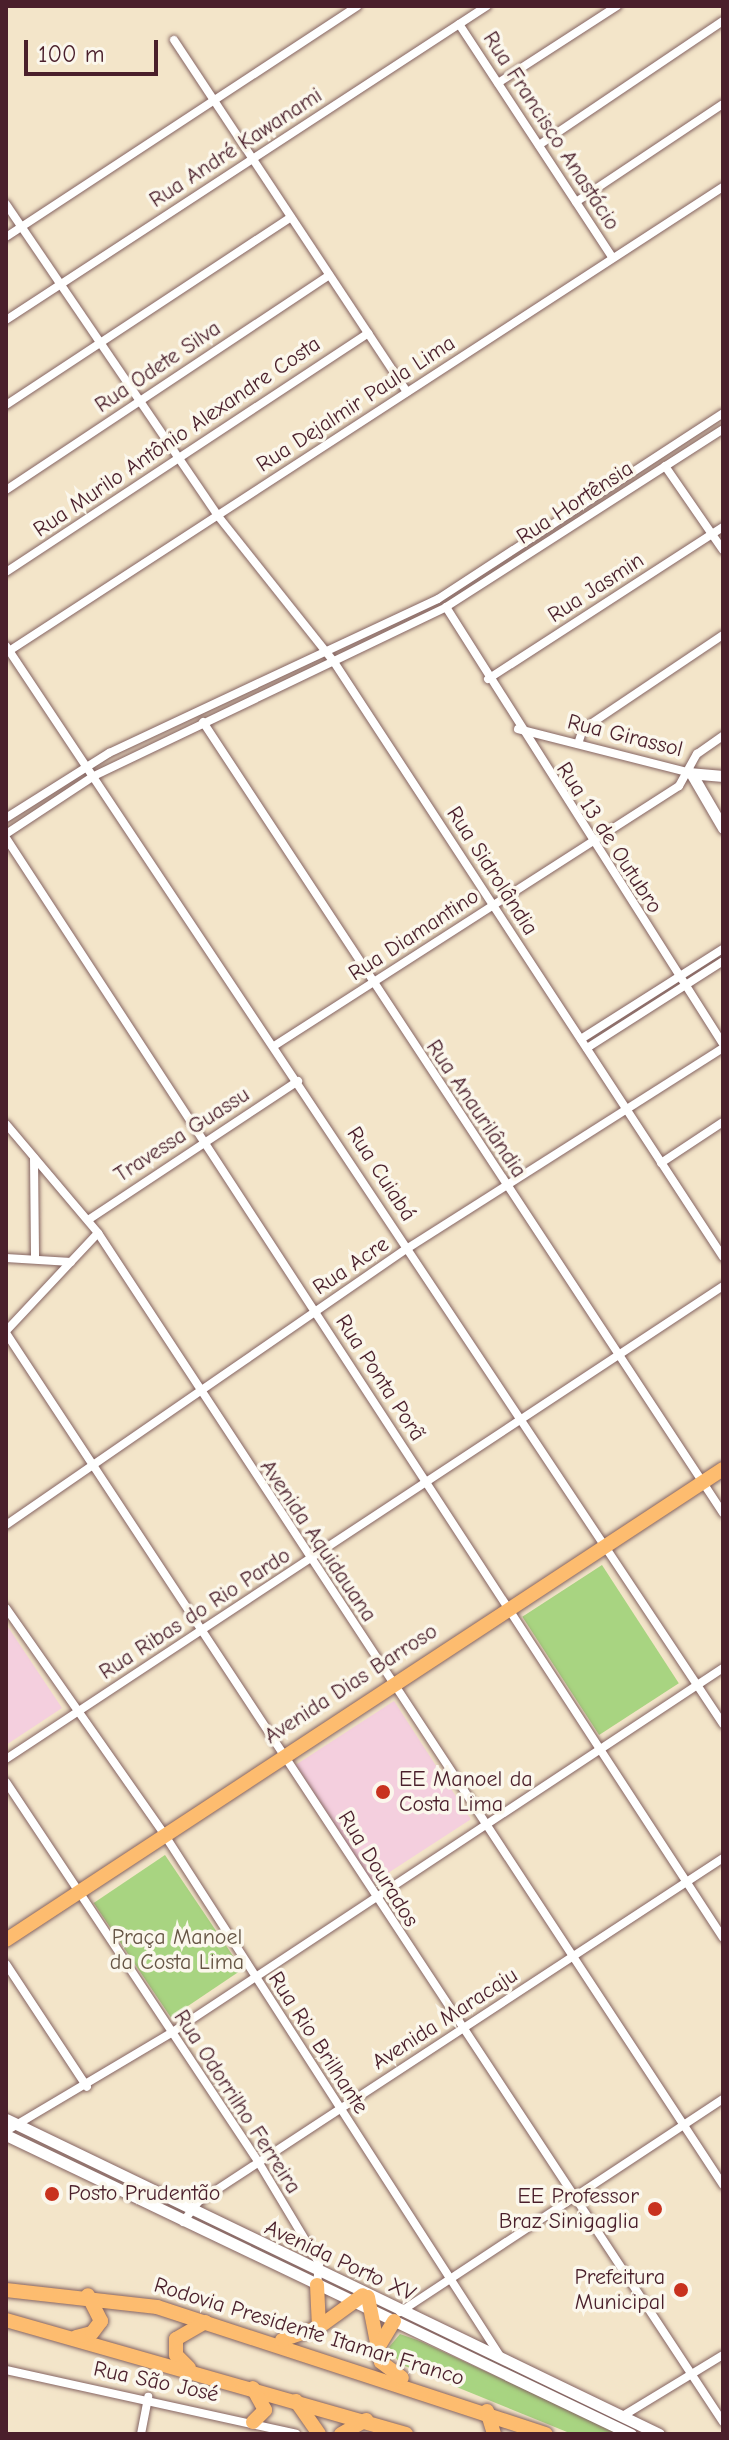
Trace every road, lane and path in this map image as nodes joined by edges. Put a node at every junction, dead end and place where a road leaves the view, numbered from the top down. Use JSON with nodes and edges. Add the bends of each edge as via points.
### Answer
{"nodes":[{"id":1,"x":357,"y":6,"type":"edge"},
{"id":2,"x":487,"y":6,"type":"edge"},
{"id":3,"x":617,"y":6,"type":"edge"},
{"id":4,"x":723,"y":21,"type":"edge"},
{"id":5,"x":459,"y":24,"type":"junction"},
{"id":6,"x":174,"y":40,"type":"dead end"},
{"id":7,"x":498,"y":83,"type":"junction"},
{"id":8,"x":215,"y":100,"type":"junction"},
{"id":9,"x":723,"y":104,"type":"edge"},
{"id":10,"x":539,"y":145,"type":"junction"},
{"id":11,"x":253,"y":159,"type":"junction"},
{"id":12,"x":723,"y":187,"type":"edge"},
{"id":13,"x":576,"y":202,"type":"junction"},
{"id":14,"x":6,"y":204,"type":"edge"},
{"id":15,"x":291,"y":217,"type":"junction"},
{"id":16,"x":22,"y":228,"type":"junction"},
{"id":17,"x":6,"y":237,"type":"edge"},
{"id":18,"x":613,"y":258,"type":"junction"},
{"id":19,"x":329,"y":275,"type":"junction"},
{"id":20,"x":59,"y":285,"type":"junction"},
{"id":21,"x":6,"y":320,"type":"edge"},
{"id":22,"x":368,"y":333,"type":"junction"},
{"id":23,"x":98,"y":344,"type":"junction"},
{"id":24,"x":407,"y":392,"type":"junction"},
{"id":25,"x":140,"y":401,"type":"junction"},
{"id":26,"x":6,"y":405,"type":"edge"},
{"id":27,"x":723,"y":413,"type":"edge"},
{"id":28,"x":723,"y":429,"type":"edge"},
{"id":29,"x":178,"y":458,"type":"junction"},
{"id":30,"x":665,"y":466,"type":"junction"},
{"id":31,"x":6,"y":490,"type":"edge"},
{"id":32,"x":218,"y":516,"type":"junction"},
{"id":33,"x":723,"y":527,"type":"edge"},
{"id":34,"x":712,"y":534,"type":"junction"},
{"id":35,"x":723,"y":550,"type":"edge"},
{"id":36,"x":6,"y":572,"type":"edge"},
{"id":37,"x":446,"y":607,"type":"junction"},
{"id":38,"x":723,"y":635,"type":"edge"},
{"id":39,"x":8,"y":648,"type":"edge"},
{"id":40,"x":319,"y":649,"type":"junction"},
{"id":41,"x":334,"y":662,"type":"junction"},
{"id":42,"x":488,"y":679,"type":"junction"},
{"id":43,"x":203,"y":722,"type":"junction"},
{"id":44,"x":518,"y":729,"type":"junction"},
{"id":45,"x":723,"y":736,"type":"edge"},
{"id":46,"x":578,"y":744,"type":"junction"},
{"id":47,"x":86,"y":764,"type":"junction"},
{"id":48,"x":691,"y":773,"type":"junction"},
{"id":49,"x":94,"y":776,"type":"junction"},
{"id":50,"x":723,"y":776,"type":"edge"},
{"id":51,"x":6,"y":818,"type":"edge"},
{"id":52,"x":723,"y":828,"type":"edge"},
{"id":53,"x":6,"y":836,"type":"edge"},
{"id":54,"x":591,"y":842,"type":"junction"},
{"id":55,"x":493,"y":906,"type":"junction"},
{"id":56,"x":723,"y":949,"type":"edge"},
{"id":57,"x":723,"y":961,"type":"edge"},
{"id":58,"x":679,"y":977,"type":"junction"},
{"id":59,"x":372,"y":983,"type":"junction"},
{"id":60,"x":685,"y":986,"type":"junction"},
{"id":61,"x":581,"y":1039,"type":"junction"},
{"id":62,"x":274,"y":1046,"type":"junction"},
{"id":63,"x":723,"y":1046,"type":"edge"},
{"id":64,"x":587,"y":1048,"type":"junction"},
{"id":65,"x":298,"y":1081,"type":"junction"},
{"id":66,"x":626,"y":1108,"type":"junction"},
{"id":67,"x":723,"y":1122,"type":"edge"},
{"id":68,"x":6,"y":1124,"type":"edge"},
{"id":69,"x":204,"y":1141,"type":"junction"},
{"id":70,"x":34,"y":1158,"type":"junction"},
{"id":71,"x":661,"y":1163,"type":"junction"},
{"id":72,"x":506,"y":1185,"type":"junction"},
{"id":73,"x":88,"y":1220,"type":"junction"},
{"id":74,"x":98,"y":1233,"type":"junction"},
{"id":75,"x":408,"y":1248,"type":"junction"},
{"id":76,"x":723,"y":1257,"type":"edge"},
{"id":77,"x":6,"y":1258,"type":"edge"},
{"id":78,"x":35,"y":1259,"type":"junction"},
{"id":79,"x":71,"y":1262,"type":"junction"},
{"id":80,"x":723,"y":1286,"type":"edge"},
{"id":81,"x":316,"y":1312,"type":"junction"},
{"id":82,"x":6,"y":1332,"type":"edge"},
{"id":83,"x":618,"y":1356,"type":"junction"},
{"id":84,"x":197,"y":1393,"type":"junction"},
{"id":85,"x":522,"y":1420,"type":"junction"},
{"id":86,"x":95,"y":1466,"type":"junction"},
{"id":87,"x":723,"y":1469,"type":"edge"},
{"id":88,"x":703,"y":1482,"type":"junction"},
{"id":89,"x":427,"y":1483,"type":"junction"},
{"id":90,"x":723,"y":1513,"type":"edge"},
{"id":91,"x":6,"y":1525,"type":"edge"},
{"id":92,"x":605,"y":1545,"type":"junction"},
{"id":93,"x":310,"y":1560,"type":"junction"},
{"id":94,"x":509,"y":1606,"type":"junction"},
{"id":95,"x":6,"y":1608,"type":"edge"},
{"id":96,"x":203,"y":1630,"type":"junction"},
{"id":97,"x":723,"y":1668,"type":"edge"},
{"id":98,"x":393,"y":1684,"type":"junction"},
{"id":99,"x":697,"y":1685,"type":"junction"},
{"id":100,"x":76,"y":1714,"type":"junction"},
{"id":101,"x":723,"y":1724,"type":"edge"},
{"id":102,"x":599,"y":1749,"type":"junction"},
{"id":103,"x":283,"y":1755,"type":"junction"},
{"id":104,"x":6,"y":1759,"type":"edge"},
{"id":105,"x":6,"y":1782,"type":"edge"},
{"id":106,"x":485,"y":1825,"type":"junction"},
{"id":107,"x":164,"y":1834,"type":"junction"},
{"id":108,"x":723,"y":1858,"type":"edge"},
{"id":109,"x":686,"y":1882,"type":"junction"},
{"id":110,"x":79,"y":1891,"type":"junction"},
{"id":111,"x":374,"y":1897,"type":"junction"},
{"id":112,"x":723,"y":1938,"type":"edge"},
{"id":113,"x":6,"y":1940,"type":"edge"},
{"id":114,"x":572,"y":1957,"type":"junction"},
{"id":115,"x":6,"y":1964,"type":"edge"},
{"id":116,"x":254,"y":1976,"type":"junction"},
{"id":117,"x":460,"y":2031,"type":"junction"},
{"id":118,"x":171,"y":2033,"type":"junction"},
{"id":119,"x":87,"y":2087,"type":"junction"},
{"id":120,"x":723,"y":2099,"type":"edge"},
{"id":121,"x":339,"y":2109,"type":"junction"},
{"id":122,"x":6,"y":2119,"type":"edge"},
{"id":123,"x":683,"y":2125,"type":"junction"},
{"id":124,"x":22,"y":2126,"type":"junction"},
{"id":125,"x":6,"y":2133,"type":"edge"},
{"id":126,"x":259,"y":2163,"type":"junction"},
{"id":127,"x":96,"y":2164,"type":"junction"},
{"id":128,"x":89,"y":2176,"type":"junction"},
{"id":129,"x":723,"y":2185,"type":"edge"},
{"id":130,"x":570,"y":2200,"type":"junction"},
{"id":131,"x":186,"y":2217,"type":"junction"},
{"id":132,"x":318,"y":2279,"type":"junction"},
{"id":133,"x":449,"y":2280,"type":"junction"},
{"id":134,"x":6,"y":2290,"type":"edge"},
{"id":135,"x":88,"y":2295,"type":"junction"},
{"id":136,"x":363,"y":2301,"type":"junction"},
{"id":137,"x":397,"y":2316,"type":"junction"},
{"id":138,"x":6,"y":2320,"type":"edge"},
{"id":139,"x":206,"y":2322,"type":"junction"},
{"id":140,"x":319,"y":2327,"type":"junction"},
{"id":141,"x":260,"y":2336,"type":"junction"},
{"id":142,"x":73,"y":2337,"type":"junction"},
{"id":143,"x":378,"y":2348,"type":"junction"},
{"id":144,"x":723,"y":2355,"type":"edge"},
{"id":145,"x":503,"y":2361,"type":"junction"},
{"id":146,"x":6,"y":2370,"type":"edge"},
{"id":147,"x":191,"y":2370,"type":"junction"},
{"id":148,"x":691,"y":2377,"type":"junction"},
{"id":149,"x":516,"y":2380,"type":"junction"},
{"id":150,"x":412,"y":2385,"type":"junction"},
{"id":151,"x":249,"y":2386,"type":"junction"},
{"id":152,"x":148,"y":2397,"type":"junction"},
{"id":153,"x":293,"y":2398,"type":"junction"},
{"id":154,"x":487,"y":2411,"type":"junction"},
{"id":155,"x":621,"y":2417,"type":"junction"},
{"id":156,"x":253,"y":2422,"type":"junction"},
{"id":157,"x":723,"y":2422,"type":"edge"},
{"id":158,"x":610,"y":2424,"type":"junction"},
{"id":159,"x":373,"y":2427,"type":"edge"},
{"id":160,"x":141,"y":2434,"type":"edge"},
{"id":161,"x":296,"y":2434,"type":"edge"},
{"id":162,"x":319,"y":2434,"type":"edge"},
{"id":163,"x":341,"y":2434,"type":"edge"},
{"id":164,"x":406,"y":2434,"type":"edge"},
{"id":165,"x":494,"y":2434,"type":"edge"},
{"id":166,"x":546,"y":2434,"type":"edge"},
{"id":167,"x":631,"y":2434,"type":"edge"},
{"id":168,"x":659,"y":2434,"type":"edge"}],
"edges":[{"from":1,"to":8,"type":"street"},
{"from":2,"to":5,"type":"street","name":"Rua André Kawanami"},
{"from":3,"to":7,"type":"street"},
{"from":4,"to":10,"type":"street"},
{"from":5,"to":7,"type":"street","name":"Rua Francisco Anastácio"},
{"from":5,"to":11,"type":"street","name":"Rua André Kawanami"},
{"from":6,"to":8,"type":"street"},
{"from":7,"to":10,"type":"street","name":"Rua Francisco Anastácio"},
{"from":8,"to":11,"type":"street"},
{"from":8,"to":16,"type":"street"},
{"from":9,"to":13,"type":"street"},
{"from":10,"to":13,"type":"street","name":"Rua Francisco Anastácio"},
{"from":11,"to":15,"type":"street"},
{"from":11,"to":20,"type":"street","name":"Rua André Kawanami"},
{"from":12,"to":18,"type":"street","name":"Rua Dejalmir Paula Lima"},
{"from":13,"to":18,"type":"street","name":"Rua Francisco Anastácio"},
{"from":14,"to":16,"type":"street","name":"Rua Sidrolândia"},
{"from":15,"to":19,"type":"street"},
{"from":15,"to":23,"type":"street"},
{"from":16,"to":17,"type":"street"},
{"from":16,"to":20,"type":"street","name":"Rua Sidrolândia"},
{"from":18,"to":24,"type":"street","name":"Rua Dejalmir Paula Lima"},
{"from":19,"to":22,"type":"street"},
{"from":19,"to":25,"type":"street","name":"Rua Odete Silva"},
{"from":20,"to":21,"type":"street","name":"Rua André Kawanami"},
{"from":20,"to":23,"type":"street","name":"Rua Sidrolândia"},
{"from":22,"to":24,"type":"street"},
{"from":22,"to":29,"type":"street","name":"Rua Murilo Antônio Alexandre Costa"},
{"from":23,"to":25,"type":"street","name":"Rua Sidrolândia"},
{"from":23,"to":26,"type":"street"},
{"from":24,"to":32,"type":"street","name":"Rua Dejalmir Paula Lima"},
{"from":25,"to":29,"type":"street","name":"Rua Sidrolândia"},
{"from":25,"to":31,"type":"street","name":"Rua Odete Silva"},
{"from":27,"to":40,"type":"street","via":[[438,599]]},
{"from":28,"to":30,"type":"street","name":"Rua Hortênsia"},
{"from":29,"to":32,"type":"street","name":"Rua Sidrolândia"},
{"from":29,"to":36,"type":"street","name":"Rua Murilo Antônio Alexandre Costa"},
{"from":30,"to":34,"type":"street"},
{"from":30,"to":37,"type":"street","name":"Rua Hortênsia"},
{"from":32,"to":39,"type":"street","name":"Rua Dejalmir Paula Lima"},
{"from":32,"to":40,"type":"street","name":"Rua Sidrolândia"},
{"from":33,"to":34,"type":"street","name":"Rua Jasmin"},
{"from":34,"to":35,"type":"street"},
{"from":34,"to":42,"type":"street","name":"Rua Jasmin"},
{"from":37,"to":41,"type":"street","name":"Rua Hortênsia"},
{"from":37,"to":42,"type":"street","name":"Rua 13 de Outubro"},
{"from":38,"to":46,"type":"street","via":[[583,729]]},
{"from":39,"to":47,"type":"street","name":"Rua Cuiabá"},
{"from":40,"to":41,"type":"street","name":"Rua Sidrolândia"},
{"from":40,"to":47,"type":"street"},
{"from":41,"to":43,"type":"street","name":"Rua Hortênsia"},
{"from":41,"to":55,"type":"street","name":"Rua Sidrolândia"},
{"from":42,"to":44,"type":"street","name":"Rua 13 de Outubro"},
{"from":43,"to":49,"type":"street","name":"Rua Hortênsia"},
{"from":43,"to":59,"type":"street","name":"Rua Anaurilândia"},
{"from":44,"to":46,"type":"street","name":"Rua Girassol"},
{"from":44,"to":54,"type":"street","name":"Rua 13 de Outubro"},
{"from":45,"to":48,"type":"street","name":"Rua Diamantino","via":[[697,754]]},
{"from":46,"to":48,"type":"street","name":"Rua Girassol"},
{"from":47,"to":49,"type":"street","name":"Rua Cuiabá"},
{"from":47,"to":51,"type":"street"},
{"from":48,"to":50,"type":"street","name":"Rua Girassol"},
{"from":48,"to":52,"type":"street"},
{"from":48,"to":54,"type":"street","name":"Rua Diamantino"},
{"from":49,"to":53,"type":"street","name":"Rua Hortênsia"},
{"from":49,"to":62,"type":"street","name":"Rua Cuiabá"},
{"from":53,"to":69,"type":"street","name":"Rua Ponta Porã"},
{"from":54,"to":55,"type":"street","name":"Rua Diamantino"},
{"from":54,"to":58,"type":"street","name":"Rua 13 de Outubro"},
{"from":55,"to":59,"type":"street","name":"Rua Diamantino"},
{"from":55,"to":61,"type":"street","name":"Rua Sidrolândia"},
{"from":56,"to":58,"type":"street"},
{"from":57,"to":60,"type":"street"},
{"from":58,"to":60,"type":"street","name":"Rua 13 de Outubro"},
{"from":58,"to":61,"type":"street"},
{"from":59,"to":62,"type":"street","name":"Rua Diamantino"},
{"from":59,"to":72,"type":"street","name":"Rua Anaurilândia"},
{"from":60,"to":63,"type":"street","name":"Rua 13 de Outubro"},
{"from":60,"to":64,"type":"street"},
{"from":61,"to":64,"type":"street","name":"Rua Sidrolândia"},
{"from":62,"to":65,"type":"street","name":"Rua Cuiabá"},
{"from":63,"to":66,"type":"street","name":"Rua Acre"},
{"from":64,"to":66,"type":"street","name":"Rua Sidrolândia"},
{"from":65,"to":69,"type":"street","name":"Travessa Guassu"},
{"from":65,"to":75,"type":"street","name":"Rua Cuiabá"},
{"from":66,"to":71,"type":"street","name":"Rua Sidrolândia"},
{"from":66,"to":72,"type":"street","name":"Rua Acre"},
{"from":67,"to":71,"type":"street"},
{"from":68,"to":70,"type":"street","name":"Avenida Aquidauana"},
{"from":69,"to":73,"type":"street","name":"Travessa Guassu"},
{"from":69,"to":81,"type":"street","name":"Rua Ponta Porã"},
{"from":70,"to":73,"type":"street","name":"Avenida Aquidauana"},
{"from":70,"to":78,"type":"street"},
{"from":71,"to":76,"type":"street","name":"Rua Sidrolândia"},
{"from":72,"to":75,"type":"street","name":"Rua Acre"},
{"from":72,"to":83,"type":"street","name":"Rua Anaurilândia"},
{"from":73,"to":74,"type":"street","name":"Avenida Aquidauana"},
{"from":74,"to":79,"type":"street"},
{"from":74,"to":84,"type":"street","name":"Avenida Aquidauana"},
{"from":75,"to":81,"type":"street","name":"Rua Acre"},
{"from":75,"to":85,"type":"street","name":"Rua Cuiabá"},
{"from":77,"to":78,"type":"street"},
{"from":78,"to":79,"type":"street"},
{"from":79,"to":82,"type":"street"},
{"from":80,"to":83,"type":"street","name":"Rua Ribas do Rio Pardo"},
{"from":81,"to":84,"type":"street","name":"Rua Acre"},
{"from":81,"to":89,"type":"street","name":"Rua Ponta Porã"},
{"from":82,"to":86,"type":"street","name":"Rua Dourados"},
{"from":83,"to":85,"type":"street","name":"Rua Ribas do Rio Pardo"},
{"from":83,"to":88,"type":"street","name":"Rua Anaurilândia"},
{"from":84,"to":86,"type":"street","name":"Rua Acre"},
{"from":84,"to":93,"type":"street","name":"Avenida Aquidauana"},
{"from":85,"to":89,"type":"street","name":"Rua Ribas do Rio Pardo"},
{"from":85,"to":92,"type":"street","name":"Rua Cuiabá"},
{"from":86,"to":91,"type":"street","name":"Rua Acre"},
{"from":86,"to":96,"type":"street","name":"Rua Dourados"},
{"from":87,"to":88,"type":"main road","name":"Avenida Dias Barroso"},
{"from":88,"to":90,"type":"street","name":"Rua Anaurilândia"},
{"from":88,"to":92,"type":"main road","name":"Avenida Dias Barroso"},
{"from":89,"to":93,"type":"street","name":"Rua Ribas do Rio Pardo"},
{"from":89,"to":94,"type":"street","name":"Rua Ponta Porã"},
{"from":92,"to":94,"type":"main road","name":"Avenida Dias Barroso"},
{"from":92,"to":99,"type":"street","name":"Rua Cuiabá"},
{"from":93,"to":96,"type":"street","name":"Rua Ribas do Rio Pardo"},
{"from":93,"to":98,"type":"street","name":"Avenida Aquidauana"},
{"from":94,"to":98,"type":"main road","name":"Avenida Dias Barroso"},
{"from":94,"to":102,"type":"street","name":"Rua Ponta Porã"},
{"from":95,"to":100,"type":"street","name":"Rua Rio Brilhante"},
{"from":96,"to":100,"type":"street","name":"Rua Ribas do Rio Pardo"},
{"from":96,"to":103,"type":"street","name":"Rua Dourados"},
{"from":97,"to":99,"type":"street"},
{"from":98,"to":103,"type":"main road","name":"Avenida Dias Barroso"},
{"from":98,"to":106,"type":"street","name":"Avenida Aquidauana"},
{"from":99,"to":101,"type":"street","name":"Rua Cuiabá"},
{"from":99,"to":102,"type":"street"},
{"from":100,"to":104,"type":"street","name":"Rua Ribas do Rio Pardo"},
{"from":100,"to":107,"type":"street","name":"Rua Rio Brilhante"},
{"from":102,"to":106,"type":"street"},
{"from":102,"to":109,"type":"street","name":"Rua Ponta Porã"},
{"from":103,"to":107,"type":"main road","name":"Avenida Dias Barroso"},
{"from":103,"to":111,"type":"street","name":"Rua Dourados"},
{"from":105,"to":110,"type":"street","name":"Rua Odorrilho Ferreira"},
{"from":106,"to":111,"type":"street"},
{"from":106,"to":114,"type":"street","name":"Avenida Aquidauana"},
{"from":107,"to":110,"type":"main road","name":"Avenida Dias Barroso"},
{"from":107,"to":116,"type":"street","name":"Rua Rio Brilhante"},
{"from":108,"to":109,"type":"street","name":"Avenida Maracaju"},
{"from":109,"to":112,"type":"street","name":"Rua Ponta Porã"},
{"from":109,"to":114,"type":"street","name":"Avenida Maracaju"},
{"from":110,"to":113,"type":"main road","name":"Avenida Dias Barroso"},
{"from":110,"to":118,"type":"street","name":"Rua Odorrilho Ferreira"},
{"from":111,"to":116,"type":"street"},
{"from":111,"to":117,"type":"street","name":"Rua Dourados"},
{"from":114,"to":117,"type":"street","name":"Avenida Maracaju"},
{"from":114,"to":123,"type":"street","name":"Avenida Aquidauana"},
{"from":115,"to":119,"type":"street"},
{"from":116,"to":118,"type":"street"},
{"from":116,"to":121,"type":"street","name":"Rua Rio Brilhante"},
{"from":117,"to":121,"type":"street","name":"Avenida Maracaju"},
{"from":117,"to":130,"type":"street","name":"Rua Dourados"},
{"from":118,"to":119,"type":"street"},
{"from":118,"to":126,"type":"street","name":"Rua Odorrilho Ferreira"},
{"from":119,"to":124,"type":"street"},
{"from":120,"to":123,"type":"street"},
{"from":121,"to":126,"type":"street","name":"Avenida Maracaju"},
{"from":121,"to":133,"type":"street","name":"Rua Rio Brilhante"},
{"from":122,"to":124,"type":"street","name":"Avenida Porto XV"},
{"from":123,"to":129,"type":"street","name":"Avenida Aquidauana"},
{"from":123,"to":130,"type":"street"},
{"from":124,"to":125,"type":"street"},
{"from":124,"to":127,"type":"street","name":"Avenida Porto XV"},
{"from":125,"to":128,"type":"street","name":"Avenida Porto XV"},
{"from":126,"to":131,"type":"street","name":"Avenida Maracaju"},
{"from":126,"to":132,"type":"street","name":"Rua Odorrilho Ferreira"},
{"from":127,"to":128,"type":"street"},
{"from":127,"to":131,"type":"street","name":"Avenida Porto XV"},
{"from":128,"to":131,"type":"street","name":"Avenida Porto XV"},
{"from":130,"to":133,"type":"street"},
{"from":130,"to":148,"type":"street","name":"Rua Dourados"},
{"from":131,"to":132,"type":"street","name":"Avenida Porto XV"},
{"from":132,"to":136,"type":"street","name":"Avenida Porto XV"},
{"from":132,"to":140,"type":"main road"},
{"from":133,"to":137,"type":"street"},
{"from":133,"to":145,"type":"street","name":"Rua Rio Brilhante"},
{"from":134,"to":135,"type":"main road","name":"Rodovia Presidente Itamar Franco"},
{"from":135,"to":139,"type":"main road","name":"Rodovia Presidente Itamar Franco"},
{"from":135,"to":142,"type":"main road","via":[[101,2321],[92,2333]]},
{"from":136,"to":137,"type":"street","name":"Avenida Porto XV"},
{"from":136,"to":140,"type":"main road"},
{"from":136,"to":143,"type":"main road"},
{"from":137,"to":143,"type":"main road"},
{"from":137,"to":145,"type":"street","name":"Avenida Porto XV"},
{"from":137,"to":149,"type":"street","name":"Avenida Porto XV"},
{"from":138,"to":142,"type":"main road"},
{"from":139,"to":141,"type":"main road","name":"Rodovia Presidente Itamar Franco"},
{"from":139,"to":147,"type":"main road","via":[[176,2339],[176,2355]]},
{"from":140,"to":141,"type":"main road","via":[[291,2341]]},
{"from":141,"to":150,"type":"main road","name":"Rodovia Presidente Itamar Franco"},
{"from":142,"to":147,"type":"main road"},
{"from":143,"to":150,"type":"main road","via":[[381,2362]]},
{"from":144,"to":148,"type":"street"},
{"from":145,"to":149,"type":"street","name":"Rua Rio Brilhante"},
{"from":145,"to":155,"type":"street","name":"Avenida Porto XV"},
{"from":146,"to":152,"type":"street","name":"Rua São José"},
{"from":147,"to":151,"type":"main road"},
{"from":148,"to":155,"type":"street"},
{"from":148,"to":157,"type":"street","name":"Rua Dourados"},
{"from":149,"to":158,"type":"street","name":"Avenida Porto XV"},
{"from":150,"to":154,"type":"main road","name":"Rodovia Presidente Itamar Franco"},
{"from":151,"to":153,"type":"main road"},
{"from":151,"to":156,"type":"main road","via":[[265,2401]]},
{"from":152,"to":156,"type":"street","name":"Rua São José"},
{"from":152,"to":160,"type":"street"},
{"from":153,"to":159,"type":"main road"},
{"from":153,"to":162,"type":"main road"},
{"from":154,"to":165,"type":"main road"},
{"from":154,"to":166,"type":"main road","name":"Rodovia Presidente Itamar Franco"},
{"from":155,"to":158,"type":"street"},
{"from":155,"to":168,"type":"street","name":"Avenida Porto XV"},
{"from":156,"to":161,"type":"street","name":"Rua São José"},
{"from":158,"to":167,"type":"street","name":"Avenida Porto XV"},
{"from":159,"to":163,"type":"main road"},
{"from":159,"to":164,"type":"main road"}]}
